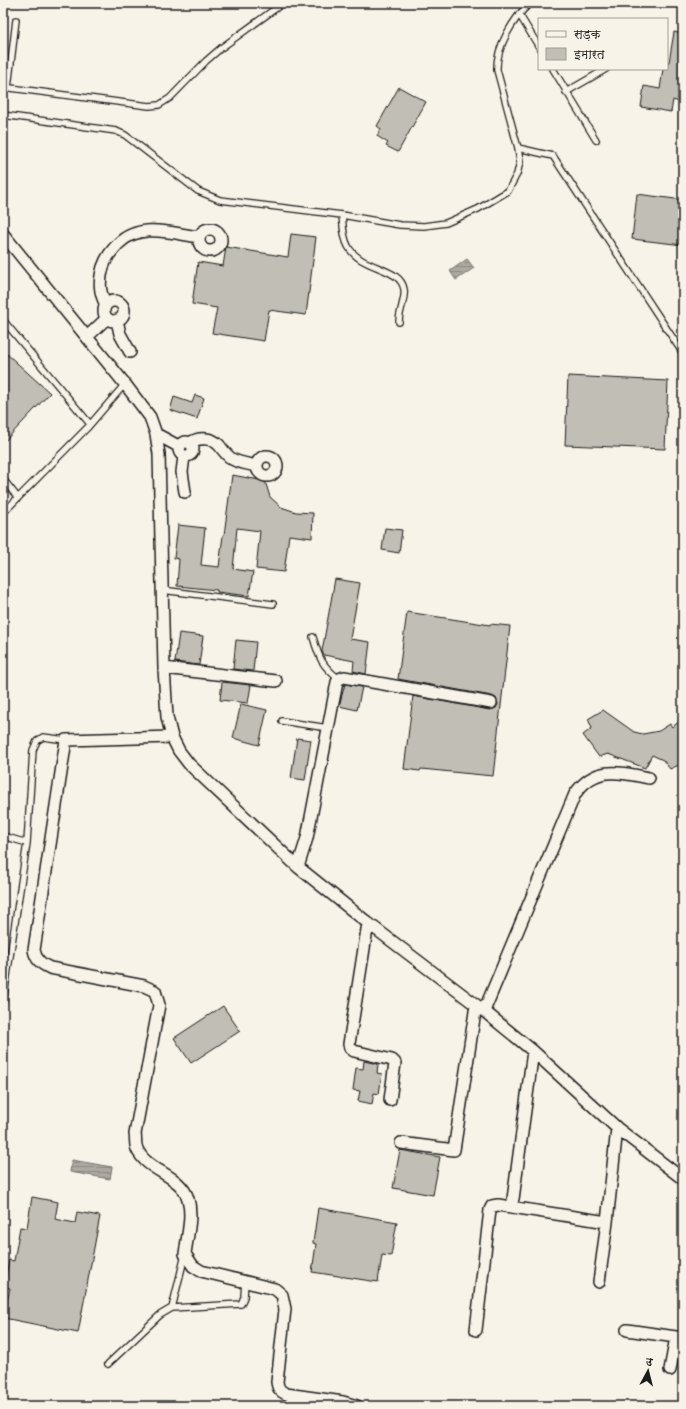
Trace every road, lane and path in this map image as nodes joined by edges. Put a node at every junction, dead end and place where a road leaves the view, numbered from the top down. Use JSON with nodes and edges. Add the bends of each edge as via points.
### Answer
{"nodes":[{"id":1,"x":530,"y":3,"type":"edge"},
{"id":2,"x":279,"y":6,"type":"dead end"},
{"id":3,"x":519,"y":14,"type":"junction"},
{"id":4,"x":16,"y":20,"type":"dead end"},
{"id":5,"x":538,"y":45,"type":"edge"},
{"id":6,"x":554,"y":70,"type":"edge"},
{"id":7,"x":604,"y":70,"type":"edge"},
{"id":8,"x":6,"y":88,"type":"edge"},
{"id":9,"x":566,"y":92,"type":"junction"},
{"id":10,"x":3,"y":115,"type":"edge"},
{"id":11,"x":596,"y":140,"type":"dead end"},
{"id":12,"x":518,"y":148,"type":"junction"},
{"id":13,"x":342,"y":216,"type":"junction"},
{"id":14,"x":3,"y":234,"type":"edge"},
{"id":15,"x":199,"y":236,"type":"dead end"},
{"id":16,"x":106,"y":305,"type":"junction"},
{"id":17,"x":112,"y":319,"type":"junction"},
{"id":18,"x":3,"y":320,"type":"edge"},
{"id":19,"x":399,"y":322,"type":"dead end"},
{"id":20,"x":87,"y":337,"type":"junction"},
{"id":21,"x":130,"y":352,"type":"dead end"},
{"id":22,"x":683,"y":355,"type":"edge"},
{"id":23,"x":125,"y":384,"type":"junction"},
{"id":24,"x":90,"y":424,"type":"junction"},
{"id":25,"x":156,"y":434,"type":"junction"},
{"id":26,"x":185,"y":449,"type":"junction"},
{"id":27,"x":256,"y":466,"type":"dead end"},
{"id":28,"x":3,"y":479,"type":"edge"},
{"id":29,"x":185,"y":492,"type":"dead end"},
{"id":30,"x":18,"y":498,"type":"junction"},
{"id":31,"x":3,"y":513,"type":"edge"},
{"id":32,"x":162,"y":590,"type":"junction"},
{"id":33,"x":273,"y":604,"type":"dead end"},
{"id":34,"x":313,"y":637,"type":"dead end"},
{"id":35,"x":164,"y":668,"type":"junction"},
{"id":36,"x":339,"y":679,"type":"junction"},
{"id":37,"x":276,"y":681,"type":"dead end"},
{"id":38,"x":491,"y":702,"type":"dead end"},
{"id":39,"x":282,"y":720,"type":"dead end"},
{"id":40,"x":328,"y":728,"type":"junction"},
{"id":41,"x":172,"y":736,"type":"junction"},
{"id":42,"x":66,"y":740,"type":"junction"},
{"id":43,"x":649,"y":778,"type":"dead end"},
{"id":44,"x":3,"y":836,"type":"edge"},
{"id":45,"x":27,"y":843,"type":"junction"},
{"id":46,"x":298,"y":867,"type":"junction"},
{"id":47,"x":368,"y":923,"type":"junction"},
{"id":48,"x":3,"y":1003,"type":"edge"},
{"id":49,"x":480,"y":1008,"type":"junction"},
{"id":50,"x":533,"y":1051,"type":"junction"},
{"id":51,"x":390,"y":1100,"type":"dead end"},
{"id":52,"x":618,"y":1128,"type":"junction"},
{"id":53,"x":401,"y":1143,"type":"dead end"},
{"id":54,"x":683,"y":1179,"type":"edge"},
{"id":55,"x":513,"y":1199,"type":"dead end"},
{"id":56,"x":607,"y":1222,"type":"junction"},
{"id":57,"x":185,"y":1254,"type":"junction"},
{"id":58,"x":245,"y":1281,"type":"junction"},
{"id":59,"x":599,"y":1282,"type":"dead end"},
{"id":60,"x":172,"y":1308,"type":"junction"},
{"id":61,"x":476,"y":1330,"type":"dead end"},
{"id":62,"x":626,"y":1330,"type":"dead end"},
{"id":63,"x":679,"y":1338,"type":"edge"},
{"id":64,"x":108,"y":1364,"type":"dead end"},
{"id":65,"x":670,"y":1370,"type":"dead end"},
{"id":66,"x":357,"y":1406,"type":"edge"}],
"edges":[{"from":1,"to":3,"type":"lane"},
{"from":2,"to":8,"type":"lane","via":[[221,48],[170,98],[159,105],[149,106]]},
{"from":3,"to":5,"type":"lane"},
{"from":3,"to":12,"type":"lane","via":[[499,50],[497,60],[497,70]]},
{"from":4,"to":8,"type":"lane"},
{"from":6,"to":9,"type":"lane"},
{"from":7,"to":9,"type":"lane"},
{"from":9,"to":11,"type":"lane"},
{"from":10,"to":13,"type":"lane","via":[[116,131],[125,135],[198,191],[220,200]]},
{"from":12,"to":13,"type":"lane","via":[[520,162],[508,191],[478,209],[446,223],[424,226],[400,225]]},
{"from":12,"to":22,"type":"lane","via":[[553,156]]},
{"from":13,"to":19,"type":"lane","via":[[347,244],[355,256],[397,276],[402,281],[405,289]]},
{"from":14,"to":20,"type":"street"},
{"from":15,"to":16,"type":"street","via":[[146,230],[123,238],[112,249],[101,274],[100,290]]},
{"from":16,"to":17,"type":"street","via":[[104,311]]},
{"from":16,"to":17,"type":"street","via":[[118,302],[122,307],[122,316]]},
{"from":17,"to":20,"type":"street"},
{"from":17,"to":21,"type":"street"},
{"from":18,"to":24,"type":"lane"},
{"from":20,"to":23,"type":"street"},
{"from":23,"to":24,"type":"lane"},
{"from":23,"to":25,"type":"street","via":[[150,417]]},
{"from":24,"to":30,"type":"lane"},
{"from":25,"to":26,"type":"street"},
{"from":25,"to":32,"type":"street","via":[[159,454]]},
{"from":26,"to":27,"type":"street","via":[[196,439],[207,439],[218,444],[231,458]]},
{"from":26,"to":29,"type":"street","via":[[182,472]]},
{"from":28,"to":30,"type":"lane"},
{"from":30,"to":31,"type":"lane"},
{"from":32,"to":33,"type":"lane"},
{"from":32,"to":35,"type":"street"},
{"from":34,"to":36,"type":"lane","via":[[327,670]]},
{"from":35,"to":37,"type":"street"},
{"from":35,"to":41,"type":"street","via":[[167,717]]},
{"from":36,"to":38,"type":"street","via":[[344,677]]},
{"from":36,"to":40,"type":"street"},
{"from":39,"to":40,"type":"lane"},
{"from":40,"to":46,"type":"street","via":[[307,838]]},
{"from":41,"to":42,"type":"street"},
{"from":41,"to":46,"type":"street","via":[[189,764]]},
{"from":42,"to":45,"type":"lane","via":[[43,737],[37,741],[34,750]]},
{"from":42,"to":57,"type":"street","via":[[35,956],[38,961],[50,968],[144,986],[155,992],[159,1005],[135,1134],[136,1148],[145,1160],[180,1185],[188,1199],[190,1215]]},
{"from":43,"to":49,"type":"street","via":[[604,773],[577,790]]},
{"from":44,"to":45,"type":"lane"},
{"from":45,"to":48,"type":"lane"},
{"from":46,"to":47,"type":"street"},
{"from":47,"to":49,"type":"street"},
{"from":47,"to":51,"type":"street","via":[[349,1044],[354,1052],[392,1060],[395,1063]]},
{"from":49,"to":50,"type":"street"},
{"from":49,"to":53,"type":"street","via":[[454,1150]]},
{"from":50,"to":52,"type":"street"},
{"from":50,"to":55,"type":"street"},
{"from":52,"to":54,"type":"street"},
{"from":52,"to":56,"type":"street"},
{"from":56,"to":59,"type":"street"},
{"from":56,"to":61,"type":"street","via":[[492,1206]]},
{"from":57,"to":58,"type":"street","via":[[193,1266],[201,1271]]},
{"from":57,"to":60,"type":"lane"},
{"from":58,"to":60,"type":"lane","via":[[243,1301],[239,1305]]},
{"from":58,"to":66,"type":"street","via":[[275,1289],[284,1300],[277,1382],[281,1392]]},
{"from":60,"to":64,"type":"lane","via":[[160,1315]]},
{"from":62,"to":63,"type":"street"},
{"from":63,"to":65,"type":"street"}]}
